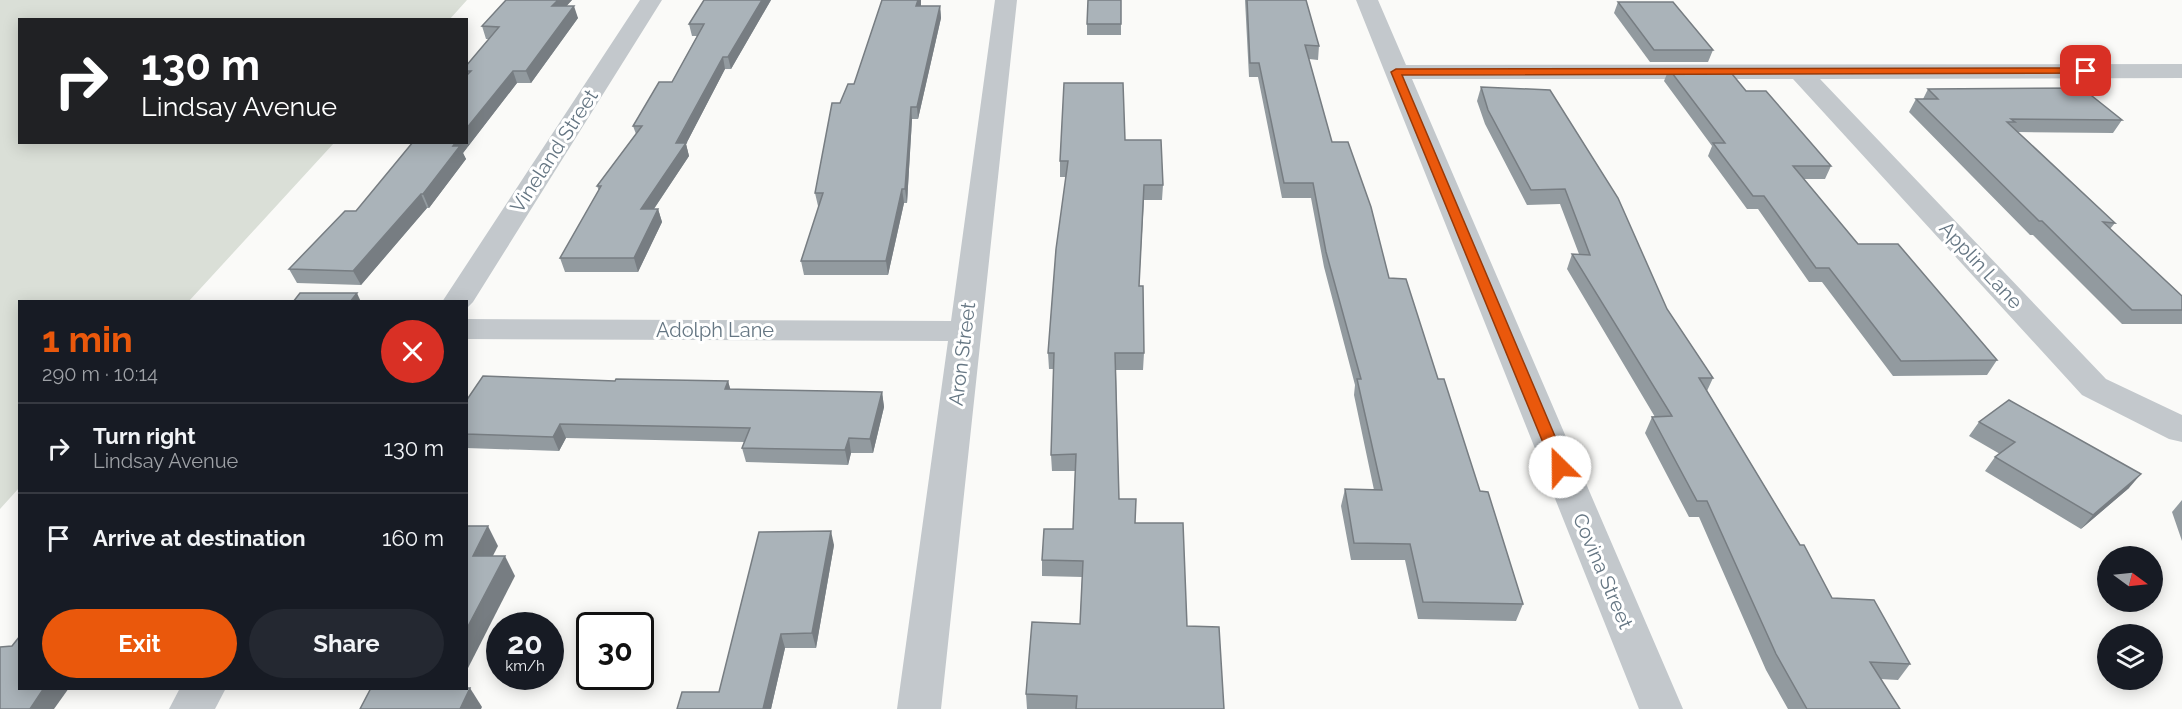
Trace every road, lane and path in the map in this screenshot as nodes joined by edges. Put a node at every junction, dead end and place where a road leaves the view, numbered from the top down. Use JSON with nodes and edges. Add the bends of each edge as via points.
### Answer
{"nodes":[{"id":1,"x":651,"y":0,"type":"edge"},
{"id":2,"x":1006,"y":0,"type":"edge"},
{"id":3,"x":1367,"y":0,"type":"edge"},
{"id":4,"x":2182,"y":71,"type":"edge"},
{"id":5,"x":1396,"y":72,"type":"junction"},
{"id":6,"x":1800,"y":72,"type":"junction"},
{"id":7,"x":458,"y":300,"type":"edge"},
{"id":8,"x":468,"y":329,"type":"edge"},
{"id":9,"x":964,"y":331,"type":"junction"},
{"id":10,"x":2182,"y":430,"type":"edge"},
{"id":11,"x":203,"y":690,"type":"edge"},
{"id":12,"x":191,"y":709,"type":"edge"},
{"id":13,"x":919,"y":709,"type":"edge"},
{"id":14,"x":1661,"y":709,"type":"edge"}],
"edges":[{"from":1,"to":7,"type":"street","name":"Vineland Street"},
{"from":2,"to":9,"type":"street","name":"Aron Street"},
{"from":3,"to":5,"type":"street","name":"Covina Street"},
{"from":4,"to":6,"type":"street"},
{"from":5,"to":6,"type":"street"},
{"from":5,"to":14,"type":"street","name":"Covina Street"},
{"from":6,"to":10,"type":"street","name":"Applin Lane","via":[[2094,387]]},
{"from":8,"to":9,"type":"street","name":"Adolph Lane"},
{"from":9,"to":13,"type":"street","name":"Aron Street"},
{"from":11,"to":12,"type":"street"}]}
